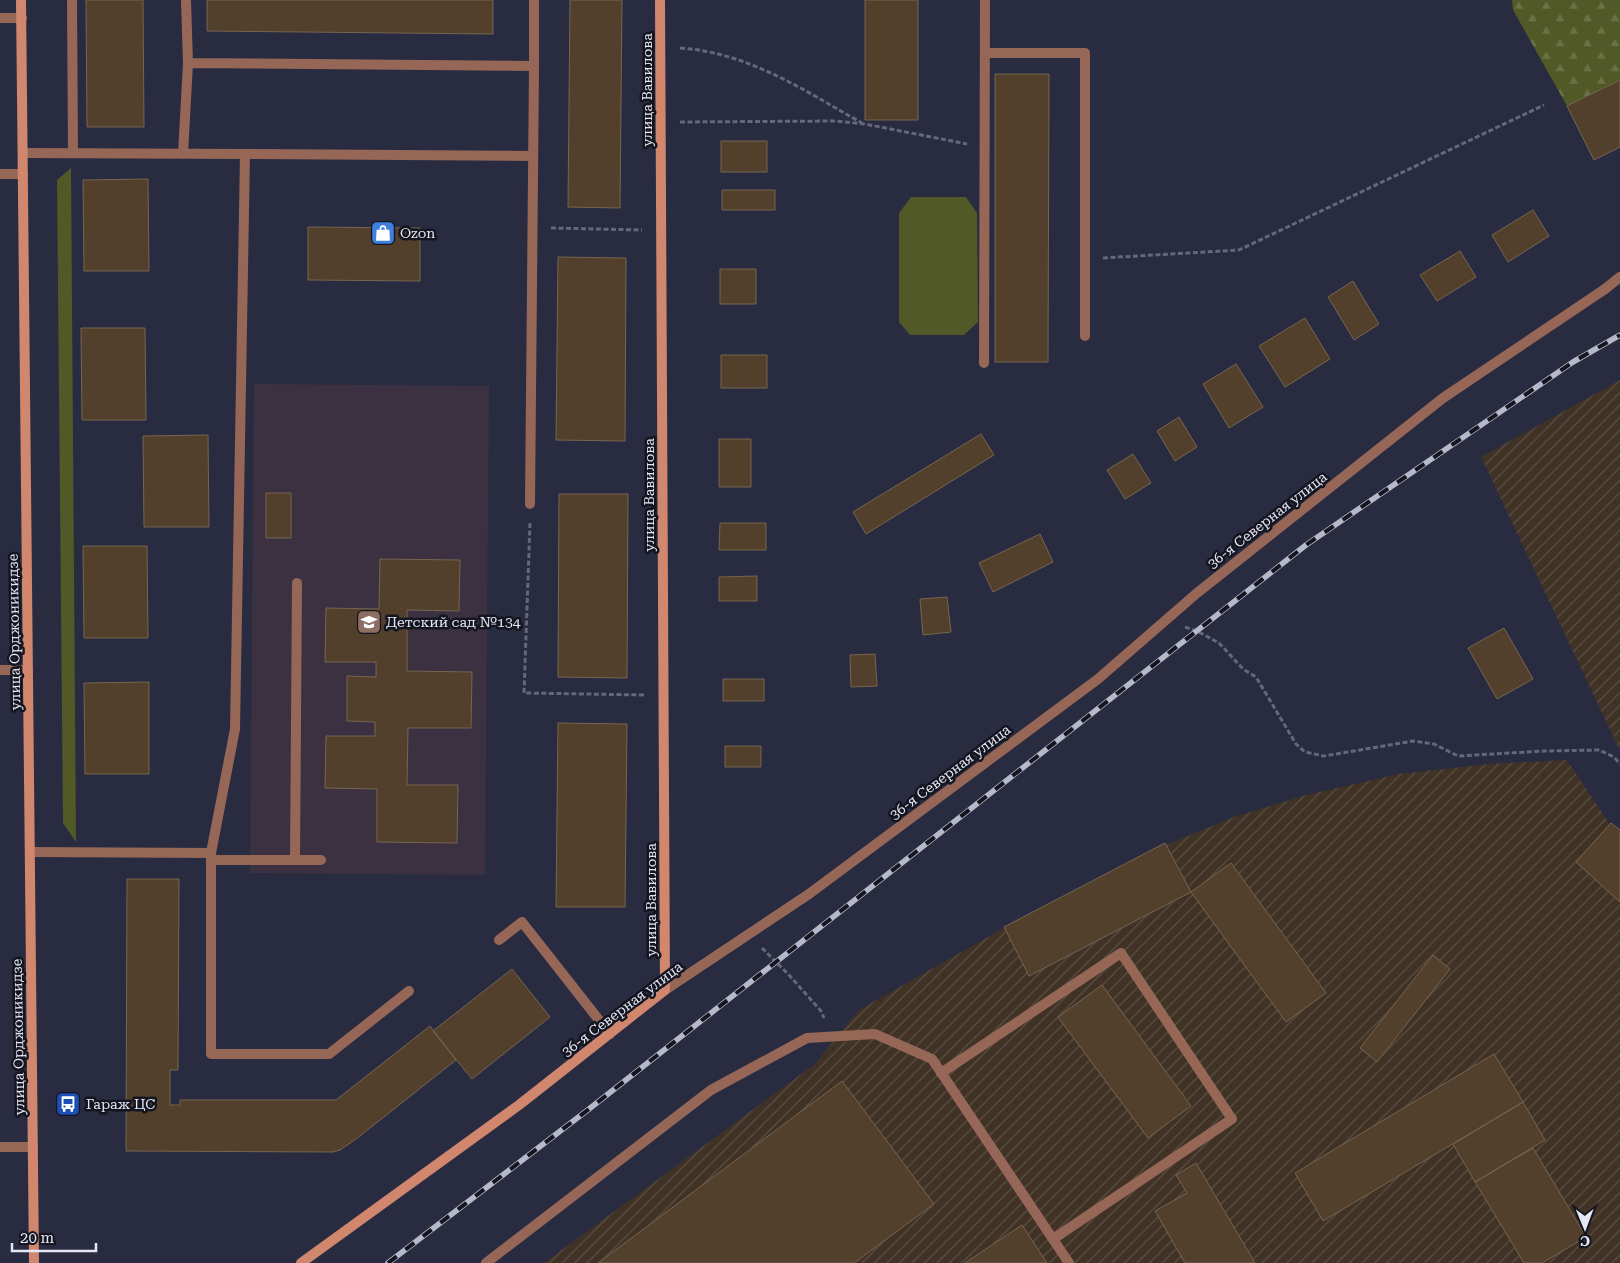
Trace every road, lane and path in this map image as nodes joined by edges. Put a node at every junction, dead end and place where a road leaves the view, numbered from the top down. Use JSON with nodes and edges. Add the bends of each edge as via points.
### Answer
{"nodes":[{"id":1,"x":21,"y":0,"type":"edge"},
{"id":2,"x":72,"y":0,"type":"edge"},
{"id":3,"x":186,"y":0,"type":"edge"},
{"id":4,"x":534,"y":0,"type":"edge"},
{"id":5,"x":660,"y":0,"type":"edge"},
{"id":6,"x":985,"y":0,"type":"edge"},
{"id":7,"x":0,"y":18,"type":"edge"},
{"id":8,"x":22,"y":18,"type":"junction"},
{"id":9,"x":661,"y":48,"type":"junction"},
{"id":10,"x":985,"y":53,"type":"junction"},
{"id":11,"x":188,"y":63,"type":"junction"},
{"id":12,"x":534,"y":66,"type":"junction"},
{"id":13,"x":1544,"y":105,"type":"dead end"},
{"id":14,"x":661,"y":123,"type":"junction"},
{"id":15,"x":865,"y":124,"type":"junction"},
{"id":16,"x":985,"y":148,"type":"junction"},
{"id":17,"x":24,"y":153,"type":"junction"},
{"id":18,"x":73,"y":153,"type":"junction"},
{"id":19,"x":183,"y":154,"type":"junction"},
{"id":20,"x":245,"y":154,"type":"junction"},
{"id":21,"x":533,"y":156,"type":"junction"},
{"id":22,"x":0,"y":174,"type":"edge"},
{"id":23,"x":23,"y":174,"type":"junction"},
{"id":24,"x":533,"y":228,"type":"junction"},
{"id":25,"x":661,"y":230,"type":"junction"},
{"id":26,"x":1085,"y":259,"type":"junction"},
{"id":27,"x":1620,"y":277,"type":"edge"},
{"id":28,"x":1085,"y":336,"type":"dead end"},
{"id":29,"x":984,"y":363,"type":"dead end"},
{"id":30,"x":530,"y":504,"type":"joint"},
{"id":31,"x":297,"y":583,"type":"dead end"},
{"id":32,"x":1163,"y":623,"type":"junction"},
{"id":33,"x":0,"y":670,"type":"edge"},
{"id":34,"x":28,"y":670,"type":"junction"},
{"id":35,"x":664,"y":696,"type":"junction"},
{"id":36,"x":1620,"y":764,"type":"edge"},
{"id":37,"x":30,"y":852,"type":"junction"},
{"id":38,"x":211,"y":856,"type":"junction"},
{"id":39,"x":294,"y":860,"type":"junction"},
{"id":40,"x":321,"y":860,"type":"dead end"},
{"id":41,"x":748,"y":935,"type":"junction"},
{"id":42,"x":500,"y":940,"type":"dead end"},
{"id":43,"x":665,"y":990,"type":"junction"},
{"id":44,"x":409,"y":992,"type":"dead end"},
{"id":45,"x":610,"y":1034,"type":"junction"},
{"id":46,"x":833,"y":1036,"type":"junction"},
{"id":47,"x":942,"y":1073,"type":"junction"},
{"id":48,"x":33,"y":1147,"type":"junction"},
{"id":49,"x":0,"y":1148,"type":"edge"},
{"id":50,"x":1053,"y":1239,"type":"junction"},
{"id":51,"x":34,"y":1263,"type":"edge"},
{"id":52,"x":301,"y":1263,"type":"edge"},
{"id":53,"x":486,"y":1263,"type":"edge"},
{"id":54,"x":1069,"y":1263,"type":"edge"}],
"edges":[{"from":1,"to":8,"type":"street","name":"улица Орджоникидзе"},
{"from":2,"to":18,"type":"street"},
{"from":3,"to":11,"type":"street"},
{"from":4,"to":12,"type":"street"},
{"from":5,"to":9,"type":"street","name":"улица Вавилова"},
{"from":6,"to":10,"type":"street"},
{"from":7,"to":8,"type":"street"},
{"from":8,"to":17,"type":"street","name":"улица Орджоникидзе"},
{"from":9,"to":14,"type":"street","name":"улица Вавилова"},
{"from":9,"to":15,"type":"path","via":[[719,53],[762,68]]},
{"from":10,"to":16,"type":"street"},
{"from":10,"to":26,"type":"street","via":[[1085,53]]},
{"from":11,"to":12,"type":"street"},
{"from":11,"to":19,"type":"street"},
{"from":12,"to":21,"type":"street"},
{"from":13,"to":26,"type":"path","via":[[1239,250]]},
{"from":14,"to":15,"type":"path","via":[[835,121]]},
{"from":14,"to":25,"type":"street","name":"улица Вавилова"},
{"from":15,"to":16,"type":"path"},
{"from":16,"to":29,"type":"street"},
{"from":17,"to":18,"type":"street"},
{"from":17,"to":23,"type":"street","name":"улица Орджоникидзе"},
{"from":18,"to":19,"type":"street"},
{"from":19,"to":20,"type":"street"},
{"from":20,"to":21,"type":"street"},
{"from":20,"to":38,"type":"street","via":[[235,729]]},
{"from":21,"to":24,"type":"street"},
{"from":22,"to":23,"type":"street"},
{"from":23,"to":34,"type":"street","name":"улица Орджоникидзе"},
{"from":24,"to":25,"type":"path"},
{"from":24,"to":30,"type":"street"},
{"from":25,"to":35,"type":"street","name":"улица Вавилова"},
{"from":26,"to":28,"type":"street"},
{"from":27,"to":32,"type":"street","name":"36-я Северная улица","via":[[1443,398]]},
{"from":30,"to":35,"type":"path","via":[[524,693]]},
{"from":31,"to":39,"type":"street"},
{"from":32,"to":36,"type":"path","via":[[1197,631],[1219,643],[1256,678],[1296,744],[1305,752],[1324,756],[1413,741],[1434,744],[1458,756],[1599,750]]},
{"from":32,"to":41,"type":"street","name":"36-я Северная улица","via":[[1090,685],[817,889]]},
{"from":33,"to":34,"type":"street"},
{"from":34,"to":37,"type":"street","name":"улица Орджоникидзе"},
{"from":35,"to":43,"type":"street","name":"улица Вавилова"},
{"from":37,"to":38,"type":"street"},
{"from":37,"to":48,"type":"street","name":"улица Орджоникидзе"},
{"from":38,"to":39,"type":"street"},
{"from":38,"to":44,"type":"street","via":[[211,1054],[329,1054]]},
{"from":39,"to":40,"type":"street"},
{"from":41,"to":43,"type":"street","name":"36-я Северная улица"},
{"from":41,"to":46,"type":"path","via":[[821,1011]]},
{"from":42,"to":45,"type":"street","via":[[522,922]]},
{"from":43,"to":45,"type":"street","name":"36-я Северная улица"},
{"from":45,"to":52,"type":"street","name":"36-я Северная улица","via":[[519,1105]]},
{"from":46,"to":47,"type":"street","via":[[875,1034],[932,1059]]},
{"from":46,"to":53,"type":"street","via":[[806,1038],[711,1090]]},
{"from":47,"to":50,"type":"street"},
{"from":47,"to":50,"type":"street","via":[[1121,953],[1232,1118]]},
{"from":48,"to":49,"type":"street"},
{"from":48,"to":51,"type":"street","name":"улица Орджоникидзе"},
{"from":50,"to":54,"type":"street"}]}
